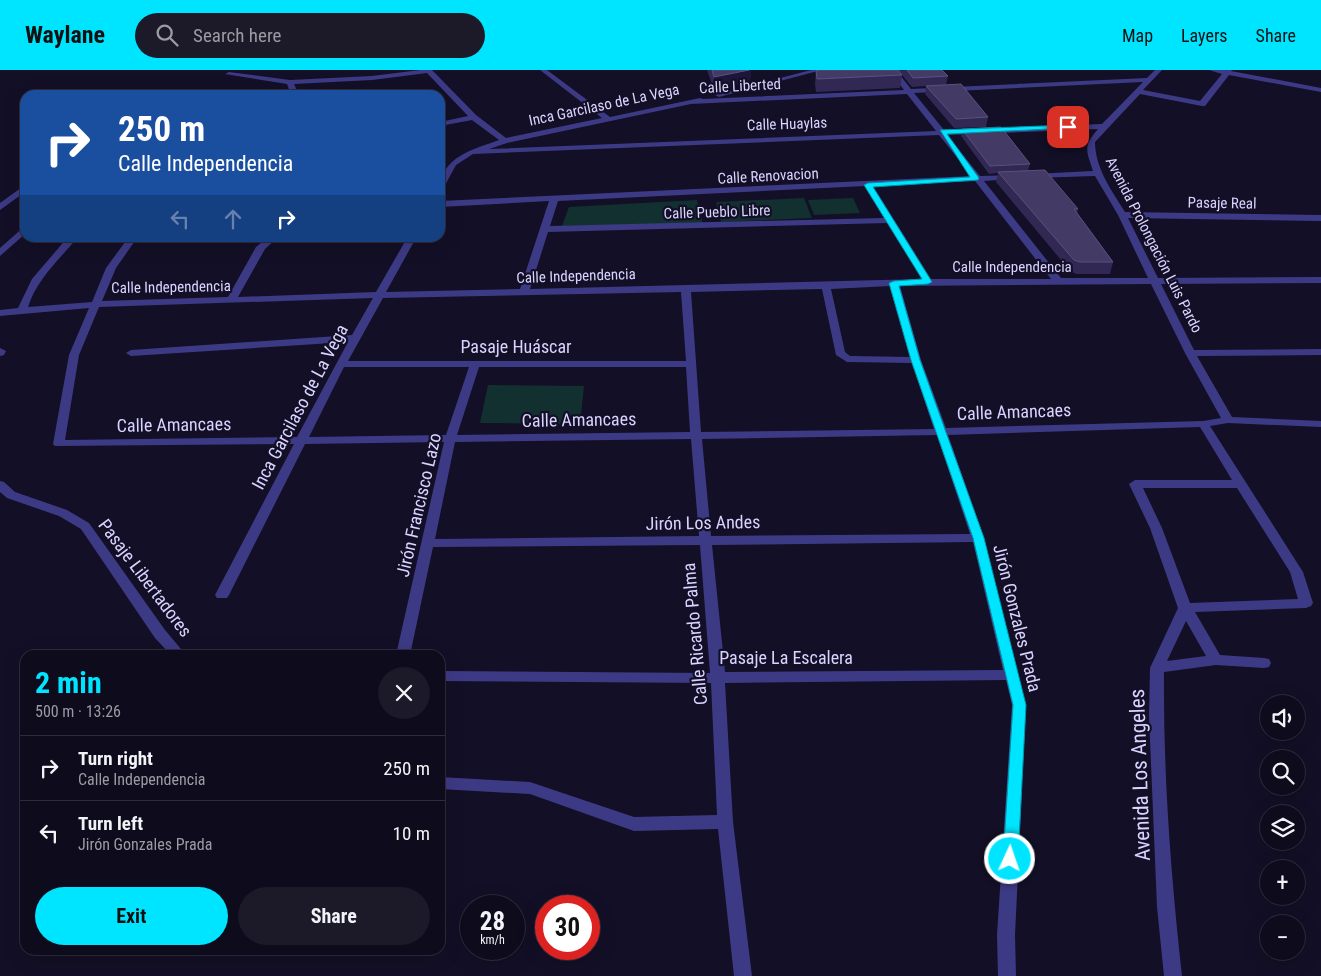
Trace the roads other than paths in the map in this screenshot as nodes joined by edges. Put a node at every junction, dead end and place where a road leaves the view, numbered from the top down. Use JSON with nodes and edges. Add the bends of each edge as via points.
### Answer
{"nodes":[{"id":1,"x":429,"y":70,"type":"edge"},
{"id":2,"x":543,"y":70,"type":"edge"},
{"id":3,"x":819,"y":70,"type":"edge"},
{"id":4,"x":892,"y":70,"type":"edge"},
{"id":5,"x":1159,"y":70,"type":"edge"},
{"id":6,"x":1212,"y":70,"type":"edge"},
{"id":7,"x":1228,"y":71,"type":"edge"},
{"id":8,"x":229,"y":74,"type":"dead end"},
{"id":9,"x":1148,"y":80,"type":"junction"},
{"id":10,"x":290,"y":82,"type":"junction"},
{"id":11,"x":293,"y":90,"type":"edge"},
{"id":12,"x":1321,"y":90,"type":"edge"},
{"id":13,"x":910,"y":91,"type":"junction"},
{"id":14,"x":1138,"y":91,"type":"junction"},
{"id":15,"x":692,"y":102,"type":"junction"},
{"id":16,"x":473,"y":116,"type":"junction"},
{"id":17,"x":608,"y":119,"type":"junction"},
{"id":18,"x":445,"y":123,"type":"edge"},
{"id":19,"x":1104,"y":126,"type":"junction"},
{"id":20,"x":942,"y":132,"type":"junction"},
{"id":21,"x":505,"y":140,"type":"junction"},
{"id":22,"x":471,"y":152,"type":"junction"},
{"id":23,"x":1098,"y":173,"type":"junction"},
{"id":24,"x":445,"y":178,"type":"edge"},
{"id":25,"x":975,"y":178,"type":"junction"},
{"id":26,"x":868,"y":185,"type":"junction"},
{"id":27,"x":20,"y":192,"type":"edge"},
{"id":28,"x":554,"y":200,"type":"junction"},
{"id":29,"x":445,"y":204,"type":"edge"},
{"id":30,"x":0,"y":207,"type":"edge"},
{"id":31,"x":1122,"y":215,"type":"junction"},
{"id":32,"x":1321,"y":218,"type":"edge"},
{"id":33,"x":890,"y":220,"type":"junction"},
{"id":34,"x":546,"y":229,"type":"junction"},
{"id":35,"x":20,"y":234,"type":"edge"},
{"id":36,"x":68,"y":242,"type":"edge"},
{"id":37,"x":129,"y":242,"type":"edge"},
{"id":38,"x":267,"y":242,"type":"edge"},
{"id":39,"x":409,"y":242,"type":"edge"},
{"id":40,"x":0,"y":253,"type":"edge"},
{"id":41,"x":1321,"y":280,"type":"edge"},
{"id":42,"x":928,"y":282,"type":"junction"},
{"id":43,"x":1059,"y":282,"type":"junction"},
{"id":44,"x":1154,"y":282,"type":"junction"},
{"id":45,"x":894,"y":283,"type":"junction"},
{"id":46,"x":826,"y":286,"type":"junction"},
{"id":47,"x":686,"y":288,"type":"junction"},
{"id":48,"x":524,"y":293,"type":"junction"},
{"id":49,"x":379,"y":295,"type":"junction"},
{"id":50,"x":230,"y":300,"type":"junction"},
{"id":51,"x":97,"y":304,"type":"junction"},
{"id":52,"x":22,"y":311,"type":"junction"},
{"id":53,"x":0,"y":313,"type":"edge"},
{"id":54,"x":356,"y":338,"type":"junction"},
{"id":55,"x":1321,"y":352,"type":"edge"},
{"id":56,"x":130,"y":353,"type":"dead end"},
{"id":57,"x":1190,"y":353,"type":"junction"},
{"id":58,"x":916,"y":360,"type":"junction"},
{"id":59,"x":341,"y":364,"type":"junction"},
{"id":60,"x":475,"y":364,"type":"junction"},
{"id":61,"x":692,"y":364,"type":"junction"},
{"id":62,"x":1228,"y":420,"type":"junction"},
{"id":63,"x":1203,"y":424,"type":"junction"},
{"id":64,"x":1321,"y":424,"type":"edge"},
{"id":65,"x":940,"y":432,"type":"junction"},
{"id":66,"x":696,"y":435,"type":"junction"},
{"id":67,"x":450,"y":440,"type":"junction"},
{"id":68,"x":300,"y":441,"type":"junction"},
{"id":69,"x":1240,"y":484,"type":"junction"},
{"id":70,"x":0,"y":485,"type":"edge"},
{"id":71,"x":978,"y":538,"type":"junction"},
{"id":72,"x":706,"y":540,"type":"junction"},
{"id":73,"x":427,"y":543,"type":"junction"},
{"id":74,"x":222,"y":595,"type":"dead end"},
{"id":75,"x":1185,"y":608,"type":"junction"},
{"id":76,"x":174,"y":650,"type":"edge"},
{"id":77,"x":404,"y":650,"type":"edge"},
{"id":78,"x":1216,"y":660,"type":"junction"},
{"id":79,"x":1264,"y":662,"type":"dead end"},
{"id":80,"x":1157,"y":668,"type":"junction"},
{"id":81,"x":445,"y":676,"type":"edge"},
{"id":82,"x":1012,"y":676,"type":"junction"},
{"id":83,"x":718,"y":678,"type":"junction"},
{"id":84,"x":445,"y":783,"type":"edge"},
{"id":85,"x":725,"y":822,"type":"junction"},
{"id":86,"x":743,"y":976,"type":"edge"},
{"id":87,"x":1007,"y":976,"type":"edge"},
{"id":88,"x":1174,"y":976,"type":"edge"}],
"edges":[{"from":1,"to":10,"type":"street","via":[[372,78]]},
{"from":1,"to":16,"type":"street"},
{"from":2,"to":17,"type":"street"},
{"from":3,"to":15,"type":"street","name":"Inca Garcilaso de La Vega"},
{"from":4,"to":13,"type":"street"},
{"from":5,"to":9,"type":"street","name":"Avenida Prolongación Luis Pardo"},
{"from":6,"to":7,"type":"street"},
{"from":7,"to":12,"type":"street"},
{"from":7,"to":14,"type":"street","via":[[1202,104]]},
{"from":8,"to":10,"type":"street"},
{"from":9,"to":13,"type":"street","name":"Calle Liberted"},
{"from":9,"to":14,"type":"street","name":"Avenida Prolongación Luis Pardo"},
{"from":10,"to":11,"type":"street"},
{"from":13,"to":15,"type":"street","name":"Calle Liberted"},
{"from":13,"to":20,"type":"street"},
{"from":14,"to":19,"type":"street","name":"Avenida Prolongación Luis Pardo"},
{"from":15,"to":17,"type":"street","name":"Inca Garcilaso de La Vega"},
{"from":16,"to":18,"type":"street"},
{"from":16,"to":21,"type":"street"},
{"from":17,"to":21,"type":"street","name":"Inca Garcilaso de La Vega"},
{"from":19,"to":20,"type":"street","name":"Calle Huaylas"},
{"from":19,"to":23,"type":"street","name":"Avenida Prolongación Luis Pardo","via":[[1091,142]]},
{"from":20,"to":22,"type":"street","name":"Calle Huaylas"},
{"from":20,"to":25,"type":"street"},
{"from":21,"to":22,"type":"street","name":"Inca Garcilaso de La Vega"},
{"from":22,"to":24,"type":"street","name":"Inca Garcilaso de La Vega","via":[[453,164]]},
{"from":23,"to":25,"type":"street","name":"Calle Renovacion"},
{"from":23,"to":31,"type":"street","name":"Avenida Prolongación Luis Pardo"},
{"from":25,"to":26,"type":"street","name":"Calle Renovacion"},
{"from":25,"to":43,"type":"street"},
{"from":26,"to":28,"type":"street","name":"Calle Renovacion"},
{"from":26,"to":33,"type":"street"},
{"from":27,"to":30,"type":"street"},
{"from":28,"to":29,"type":"street","name":"Calle Renovacion"},
{"from":28,"to":34,"type":"street"},
{"from":31,"to":32,"type":"street","name":"Pasaje Real"},
{"from":31,"to":44,"type":"street","name":"Avenida Prolongación Luis Pardo"},
{"from":33,"to":34,"type":"street","name":"Calle Pueblo Libre"},
{"from":33,"to":42,"type":"street"},
{"from":34,"to":48,"type":"street"},
{"from":35,"to":40,"type":"street"},
{"from":36,"to":52,"type":"street","via":[[26,296]]},
{"from":37,"to":51,"type":"street","name":"Calle Amancaes","via":[[111,268]]},
{"from":38,"to":50,"type":"street"},
{"from":39,"to":49,"type":"street","name":"Inca Garcilaso de La Vega"},
{"from":41,"to":44,"type":"street","name":"Calle Independencia"},
{"from":42,"to":43,"type":"street","name":"Calle Independencia"},
{"from":42,"to":45,"type":"street","name":"Calle Independencia"},
{"from":43,"to":44,"type":"street","name":"Calle Independencia"},
{"from":44,"to":57,"type":"street","name":"Avenida Prolongación Luis Pardo"},
{"from":45,"to":46,"type":"street","name":"Calle Independencia"},
{"from":45,"to":58,"type":"street","name":"Jirón Gonzales Prada"},
{"from":46,"to":47,"type":"street","name":"Calle Independencia"},
{"from":46,"to":58,"type":"street","via":[[840,353],[847,360]]},
{"from":47,"to":48,"type":"street","name":"Calle Independencia"},
{"from":47,"to":61,"type":"street","name":"Calle Ricardo Palma"},
{"from":48,"to":49,"type":"street","name":"Calle Independencia"},
{"from":49,"to":50,"type":"street","name":"Calle Independencia"},
{"from":49,"to":54,"type":"street","name":"Inca Garcilaso de La Vega"},
{"from":50,"to":51,"type":"street","name":"Calle Independencia"},
{"from":51,"to":52,"type":"street","name":"Calle Independencia"},
{"from":51,"to":68,"type":"street","name":"Calle Amancaes","via":[[74,355],[59,444]]},
{"from":52,"to":53,"type":"street","name":"Calle Independencia"},
{"from":54,"to":56,"type":"street"},
{"from":54,"to":59,"type":"street","name":"Inca Garcilaso de La Vega"},
{"from":55,"to":57,"type":"street"},
{"from":57,"to":62,"type":"street","name":"Avenida Prolongación Luis Pardo"},
{"from":58,"to":65,"type":"street","name":"Jirón Gonzales Prada"},
{"from":59,"to":60,"type":"street","name":"Pasaje Huáscar"},
{"from":59,"to":68,"type":"street","name":"Inca Garcilaso de La Vega"},
{"from":60,"to":61,"type":"street","name":"Pasaje Huáscar"},
{"from":60,"to":67,"type":"street","name":"Jirón Francisco Lazo"},
{"from":61,"to":66,"type":"street","name":"Calle Ricardo Palma"},
{"from":62,"to":63,"type":"street","name":"Calle Amancaes"},
{"from":62,"to":64,"type":"street","name":"Calle Amancaes"},
{"from":63,"to":65,"type":"street","name":"Calle Amancaes"},
{"from":63,"to":69,"type":"street"},
{"from":65,"to":66,"type":"street","name":"Calle Amancaes"},
{"from":65,"to":71,"type":"street","name":"Jirón Gonzales Prada"},
{"from":66,"to":67,"type":"street","name":"Calle Amancaes"},
{"from":66,"to":72,"type":"street","name":"Calle Ricardo Palma"},
{"from":67,"to":68,"type":"street","name":"Calle Amancaes"},
{"from":67,"to":73,"type":"street","name":"Jirón Francisco Lazo"},
{"from":68,"to":74,"type":"street","name":"Inca Garcilaso de La Vega"},
{"from":69,"to":75,"type":"street","via":[[1135,484],[1156,528]]},
{"from":69,"to":75,"type":"street","via":[[1296,572],[1306,603]]},
{"from":70,"to":76,"type":"street","name":"Pasaje Libertadores","via":[[11,495],[63,513],[85,526]]},
{"from":71,"to":72,"type":"street","name":"Jirón Los Andes"},
{"from":71,"to":82,"type":"street","name":"Jirón Gonzales Prada"},
{"from":72,"to":73,"type":"street","name":"Jirón Los Andes"},
{"from":72,"to":83,"type":"street","name":"Calle Ricardo Palma"},
{"from":73,"to":77,"type":"street","name":"Jirón Francisco Lazo"},
{"from":75,"to":78,"type":"street"},
{"from":75,"to":80,"type":"street","name":"Avenida Los Angeles"},
{"from":78,"to":79,"type":"street"},
{"from":78,"to":80,"type":"street"},
{"from":80,"to":88,"type":"street","name":"Avenida Los Angeles","via":[[1156,716],[1166,906]]},
{"from":81,"to":83,"type":"street","name":"Pasaje La Escalera"},
{"from":82,"to":83,"type":"street","name":"Pasaje La Escalera"},
{"from":82,"to":87,"type":"street","name":"Jirón Gonzales Prada","via":[[1019,705],[1006,936]]},
{"from":83,"to":85,"type":"street","name":"Calle Ricardo Palma"},
{"from":84,"to":85,"type":"street","via":[[530,788],[634,824]]},
{"from":85,"to":86,"type":"street","name":"Calle Ricardo Palma"}]}
